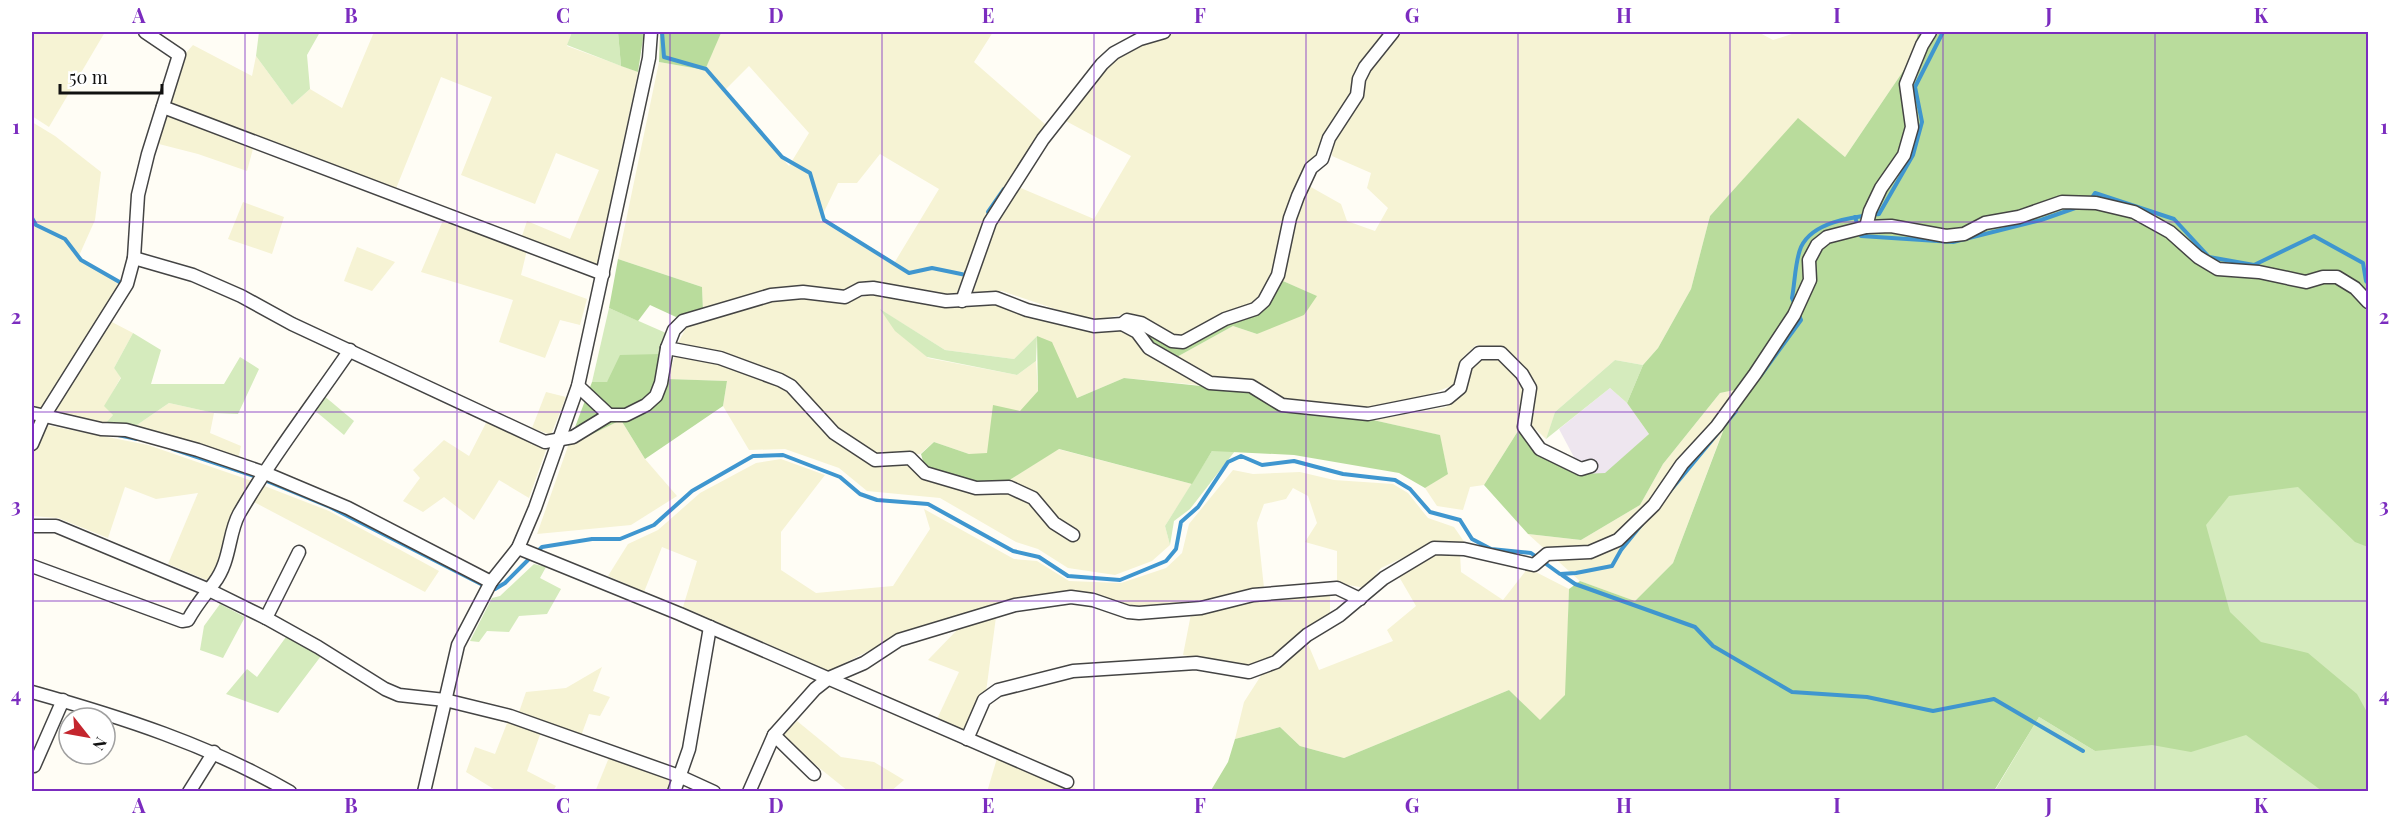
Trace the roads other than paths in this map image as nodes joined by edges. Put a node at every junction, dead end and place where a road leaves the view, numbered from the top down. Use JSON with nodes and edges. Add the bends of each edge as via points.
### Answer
{"nodes":[{"id":1,"x":145,"y":32,"type":"edge"},
{"id":2,"x":651,"y":32,"type":"edge"},
{"id":3,"x":1164,"y":32,"type":"edge"},
{"id":4,"x":1393,"y":32,"type":"edge"},
{"id":5,"x":1930,"y":32,"type":"edge"},
{"id":6,"x":163,"y":107,"type":"junction"},
{"id":7,"x":1861,"y":228,"type":"junction"},
{"id":8,"x":134,"y":258,"type":"junction"},
{"id":9,"x":603,"y":274,"type":"junction"},
{"id":10,"x":962,"y":301,"type":"junction"},
{"id":11,"x":2368,"y":302,"type":"edge"},
{"id":12,"x":1122,"y":324,"type":"junction"},
{"id":13,"x":667,"y":348,"type":"junction"},
{"id":14,"x":350,"y":350,"type":"junction"},
{"id":15,"x":578,"y":386,"type":"junction"},
{"id":16,"x":38,"y":414,"type":"edge"},
{"id":17,"x":609,"y":415,"type":"junction"},
{"id":18,"x":557,"y":440,"type":"junction"},
{"id":19,"x":32,"y":444,"type":"edge"},
{"id":20,"x":1591,"y":466,"type":"dead end"},
{"id":21,"x":265,"y":473,"type":"junction"},
{"id":22,"x":32,"y":526,"type":"edge"},
{"id":23,"x":1073,"y":535,"type":"dead end"},
{"id":24,"x":522,"y":549,"type":"junction"},
{"id":25,"x":299,"y":552,"type":"dead end"},
{"id":26,"x":32,"y":566,"type":"edge"},
{"id":27,"x":491,"y":582,"type":"junction"},
{"id":28,"x":207,"y":589,"type":"junction"},
{"id":29,"x":1360,"y":599,"type":"junction"},
{"id":30,"x":266,"y":618,"type":"junction"},
{"id":31,"x":710,"y":627,"type":"junction"},
{"id":32,"x":829,"y":678,"type":"junction"},
{"id":33,"x":32,"y":692,"type":"edge"},
{"id":34,"x":63,"y":700,"type":"junction"},
{"id":35,"x":445,"y":700,"type":"junction"},
{"id":36,"x":774,"y":735,"type":"junction"},
{"id":37,"x":967,"y":739,"type":"junction"},
{"id":38,"x":214,"y":752,"type":"junction"},
{"id":39,"x":34,"y":766,"type":"dead end"},
{"id":40,"x":814,"y":774,"type":"dead end"},
{"id":41,"x":679,"y":776,"type":"junction"},
{"id":42,"x":1067,"y":782,"type":"dead end"},
{"id":43,"x":189,"y":792,"type":"edge"},
{"id":44,"x":290,"y":792,"type":"edge"},
{"id":45,"x":424,"y":792,"type":"edge"},
{"id":46,"x":674,"y":792,"type":"edge"},
{"id":47,"x":714,"y":792,"type":"edge"},
{"id":48,"x":749,"y":792,"type":"edge"}],
"edges":[{"from":1,"to":6,"type":"street","via":[[179,55]]},
{"from":2,"to":9,"type":"street","via":[[649,58]]},
{"from":3,"to":10,"type":"street","via":[[1114,53],[1043,139],[990,222]]},
{"from":4,"to":12,"type":"street","via":[[1365,67],[1357,95],[1329,138],[1322,159],[1311,168],[1290,218],[1278,275],[1264,300],[1254,309],[1225,319],[1183,342],[1172,341],[1141,324],[1127,320]]},
{"from":5,"to":7,"type":"street","via":[[1906,84],[1912,127],[1904,155],[1881,188]]},
{"from":6,"to":8,"type":"street","via":[[138,195]]},
{"from":6,"to":9,"type":"street"},
{"from":7,"to":11,"type":"street","via":[[1891,226],[1946,236],[1964,234],[1985,223],[2019,217],[2062,202],[2096,203],[2134,212],[2170,232],[2218,269],[2259,272],[2306,282],[2337,278],[2355,288]]},
{"from":7,"to":29,"type":"street","via":[[1827,237],[1817,245],[1809,260],[1810,280],[1802,300],[1755,374],[1654,505],[1618,540],[1590,552],[1547,554],[1534,565],[1464,549],[1434,548],[1384,578]]},
{"from":8,"to":14,"type":"street","via":[[231,291]]},
{"from":8,"to":16,"type":"street","via":[[127,284]]},
{"from":9,"to":15,"type":"street"},
{"from":10,"to":12,"type":"street","via":[[996,298],[1094,326]]},
{"from":10,"to":13,"type":"street","via":[[873,288],[844,297],[803,292],[771,295],[683,321],[674,330]]},
{"from":12,"to":20,"type":"street","via":[[1137,332],[1149,348],[1210,383],[1251,386],[1282,405],[1368,414],[1448,398],[1460,388],[1466,365],[1479,353],[1501,353],[1530,388],[1524,427],[1540,449],[1581,469]]},
{"from":13,"to":17,"type":"street","via":[[656,396],[626,415]]},
{"from":13,"to":23,"type":"street","via":[[720,358],[780,380],[791,386],[834,433],[875,460],[910,458],[925,473],[976,488],[1009,487],[1033,498],[1054,523]]},
{"from":14,"to":18,"type":"street","via":[[545,442]]},
{"from":14,"to":21,"type":"street"},
{"from":15,"to":17,"type":"street"},
{"from":15,"to":18,"type":"street"},
{"from":16,"to":19,"type":"street"},
{"from":16,"to":21,"type":"street","via":[[101,429],[126,430]]},
{"from":17,"to":18,"type":"street","via":[[573,437]]},
{"from":18,"to":24,"type":"street"},
{"from":21,"to":27,"type":"street","via":[[348,508]]},
{"from":21,"to":28,"type":"street","via":[[238,517],[229,555]]},
{"from":22,"to":28,"type":"street","via":[[56,526]]},
{"from":24,"to":27,"type":"street"},
{"from":24,"to":31,"type":"street"},
{"from":25,"to":30,"type":"street"},
{"from":26,"to":28,"type":"street","via":[[182,621],[188,620]]},
{"from":27,"to":35,"type":"street","via":[[458,645]]},
{"from":28,"to":30,"type":"street"},
{"from":29,"to":32,"type":"street","via":[[1337,588],[1253,595],[1201,608],[1139,613],[1071,597],[1015,605],[899,640],[864,663]]},
{"from":29,"to":37,"type":"street","via":[[1276,662],[1249,672],[1196,663],[1073,671],[998,690],[984,700]]},
{"from":30,"to":35,"type":"street","via":[[385,689],[399,695]]},
{"from":31,"to":32,"type":"street"},
{"from":31,"to":41,"type":"street","via":[[689,749]]},
{"from":32,"to":36,"type":"street"},
{"from":32,"to":37,"type":"street"},
{"from":33,"to":34,"type":"street"},
{"from":34,"to":38,"type":"street"},
{"from":34,"to":39,"type":"street"},
{"from":35,"to":41,"type":"street","via":[[510,716]]},
{"from":35,"to":45,"type":"street"},
{"from":36,"to":40,"type":"street"},
{"from":36,"to":48,"type":"street"},
{"from":37,"to":42,"type":"street"},
{"from":38,"to":43,"type":"street"},
{"from":38,"to":44,"type":"street"},
{"from":41,"to":46,"type":"street"},
{"from":41,"to":47,"type":"street"}]}
